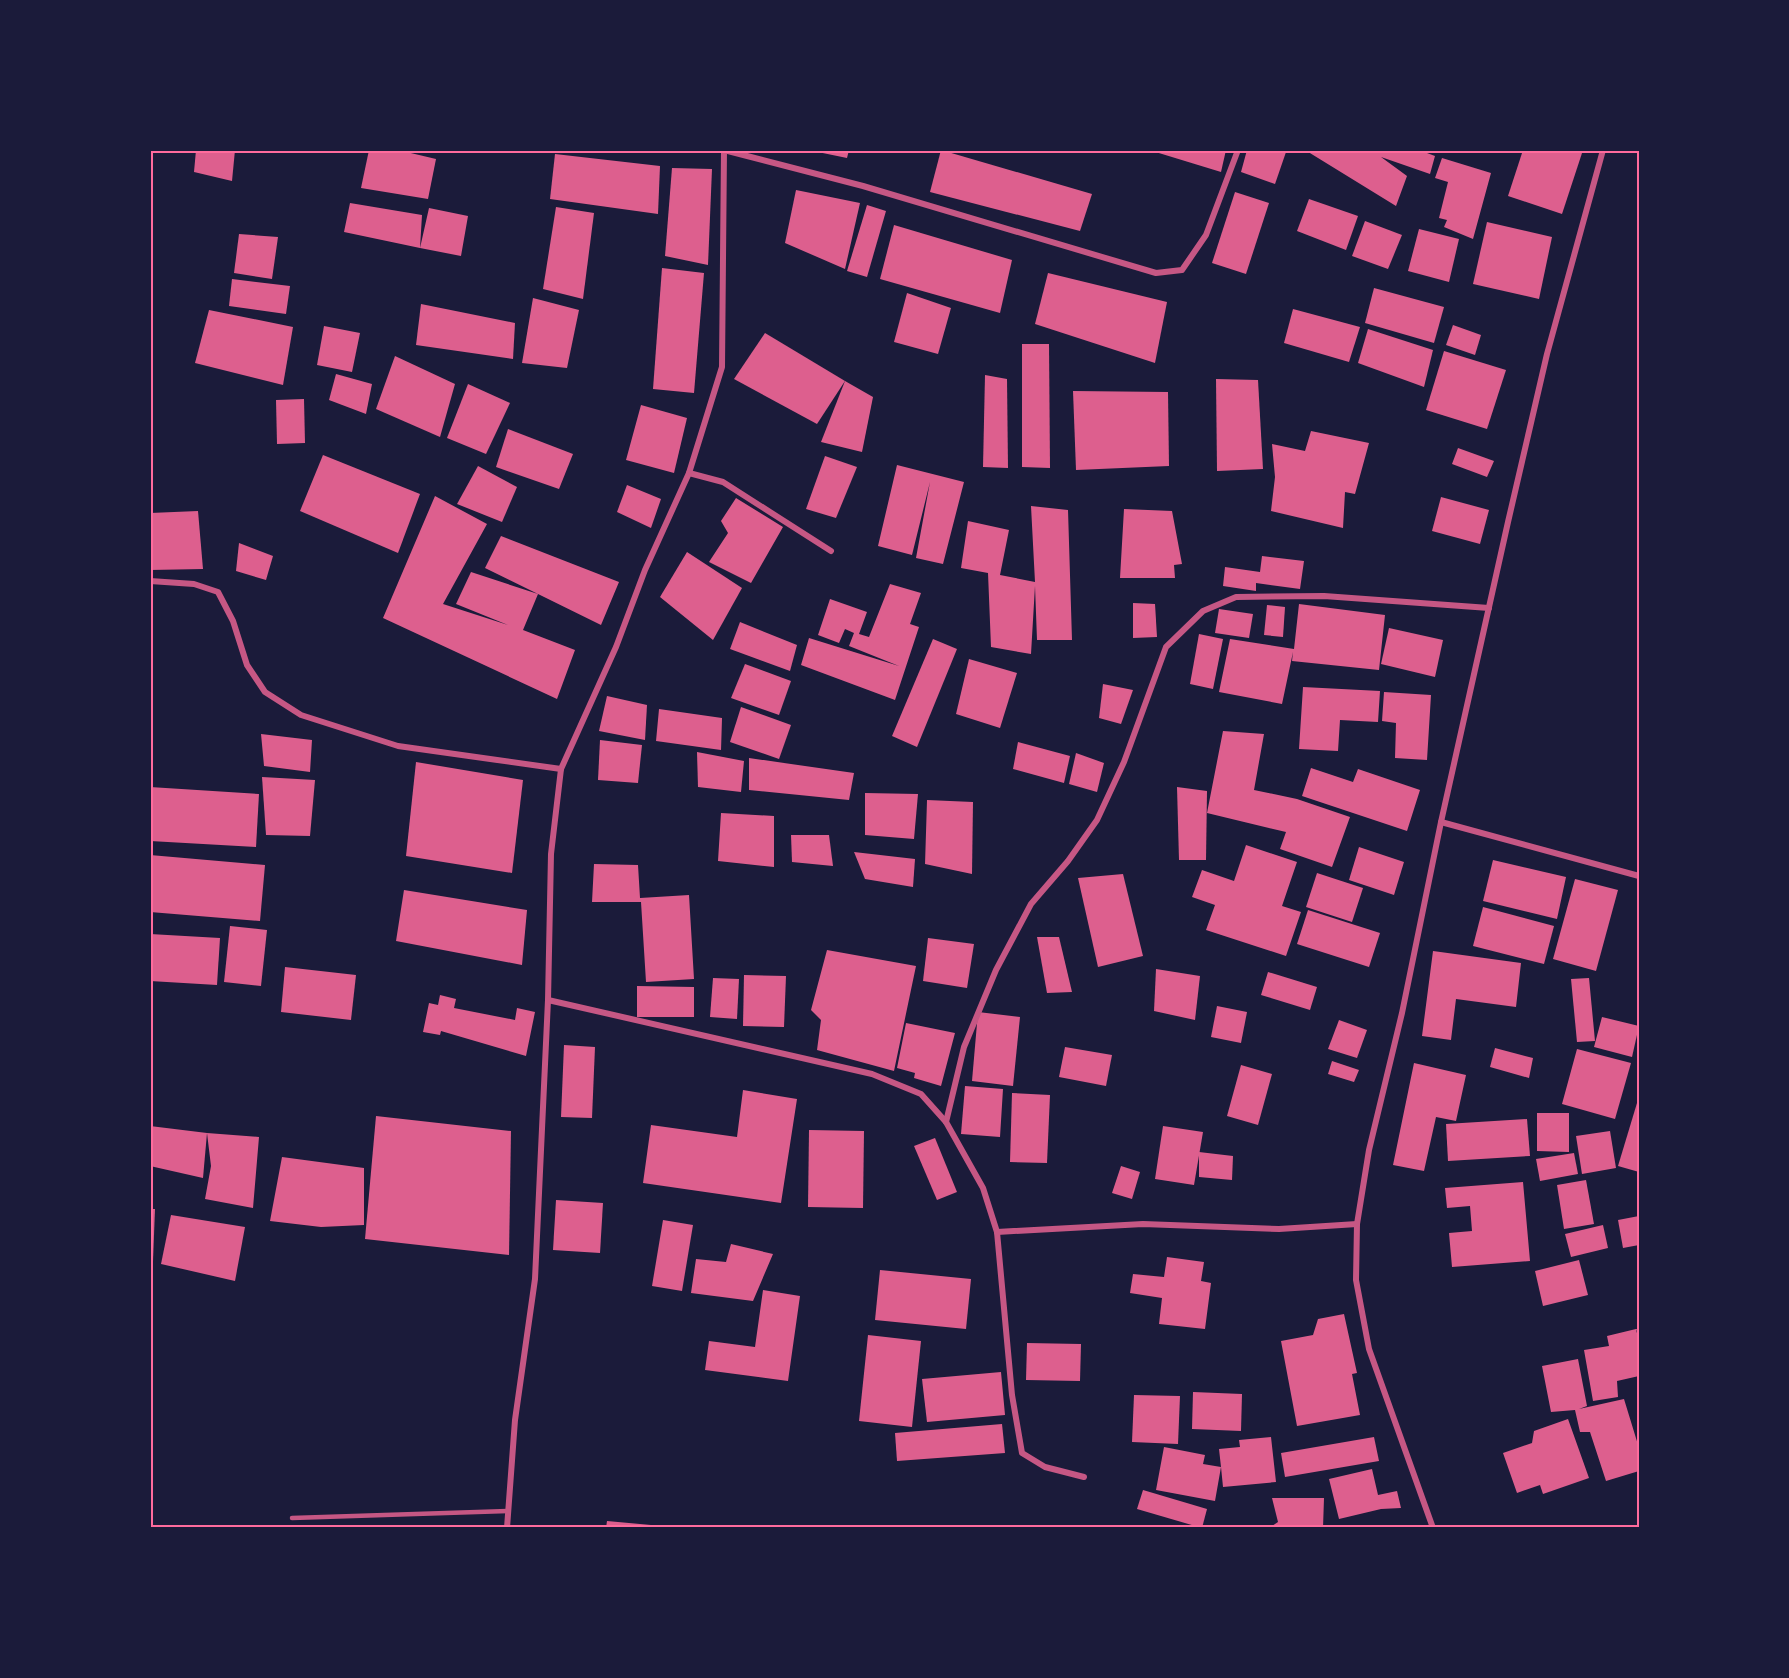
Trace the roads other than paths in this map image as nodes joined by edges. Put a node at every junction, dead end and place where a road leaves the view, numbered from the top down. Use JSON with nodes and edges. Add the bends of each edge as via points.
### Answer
{"nodes":[{"id":1,"x":724,"y":150,"type":"edge"},
{"id":2,"x":1238,"y":150,"type":"edge"},
{"id":3,"x":1603,"y":150,"type":"edge"},
{"id":4,"x":689,"y":473,"type":"junction"},
{"id":5,"x":831,"y":551,"type":"dead end"},
{"id":6,"x":150,"y":581,"type":"edge"},
{"id":7,"x":1489,"y":608,"type":"junction"},
{"id":8,"x":561,"y":769,"type":"junction"},
{"id":9,"x":1441,"y":822,"type":"junction"},
{"id":10,"x":1639,"y":876,"type":"edge"},
{"id":11,"x":548,"y":1000,"type":"junction"},
{"id":12,"x":946,"y":1122,"type":"junction"},
{"id":13,"x":1357,"y":1224,"type":"junction"},
{"id":14,"x":997,"y":1232,"type":"junction"},
{"id":15,"x":1084,"y":1477,"type":"dead end"},
{"id":16,"x":508,"y":1510,"type":"junction"},
{"id":17,"x":292,"y":1518,"type":"dead end"},
{"id":18,"x":507,"y":1528,"type":"edge"},
{"id":19,"x":1432,"y":1528,"type":"edge"}],
"edges":[{"from":1,"to":2,"type":"street","via":[[863,186],[1156,273],[1182,270],[1206,235]]},
{"from":1,"to":4,"type":"street","via":[[722,367]]},
{"from":3,"to":7,"type":"street","via":[[1547,354]]},
{"from":4,"to":5,"type":"street","via":[[723,482]]},
{"from":4,"to":8,"type":"street"},
{"from":6,"to":8,"type":"street","via":[[194,584],[218,592],[233,621],[247,666],[264,692],[302,715],[398,746]]},
{"from":7,"to":9,"type":"street"},
{"from":7,"to":12,"type":"street","via":[[1324,596],[1236,597],[1203,611],[1166,647],[1124,762],[1097,820],[1030,904],[996,970],[964,1047]]},
{"from":8,"to":11,"type":"street","via":[[551,854]]},
{"from":9,"to":10,"type":"street"},
{"from":9,"to":13,"type":"street","via":[[1369,1150]]},
{"from":11,"to":12,"type":"street","via":[[872,1074],[921,1094]]},
{"from":11,"to":16,"type":"street","via":[[535,1279],[515,1420]]},
{"from":12,"to":14,"type":"street","via":[[983,1188]]},
{"from":13,"to":14,"type":"street","via":[[1279,1229],[1143,1224]]},
{"from":13,"to":19,"type":"street","via":[[1356,1280],[1369,1349]]},
{"from":14,"to":15,"type":"street","via":[[1012,1395],[1022,1453],[1045,1467]]},
{"from":16,"to":17,"type":"lane"},
{"from":16,"to":18,"type":"street"}]}
